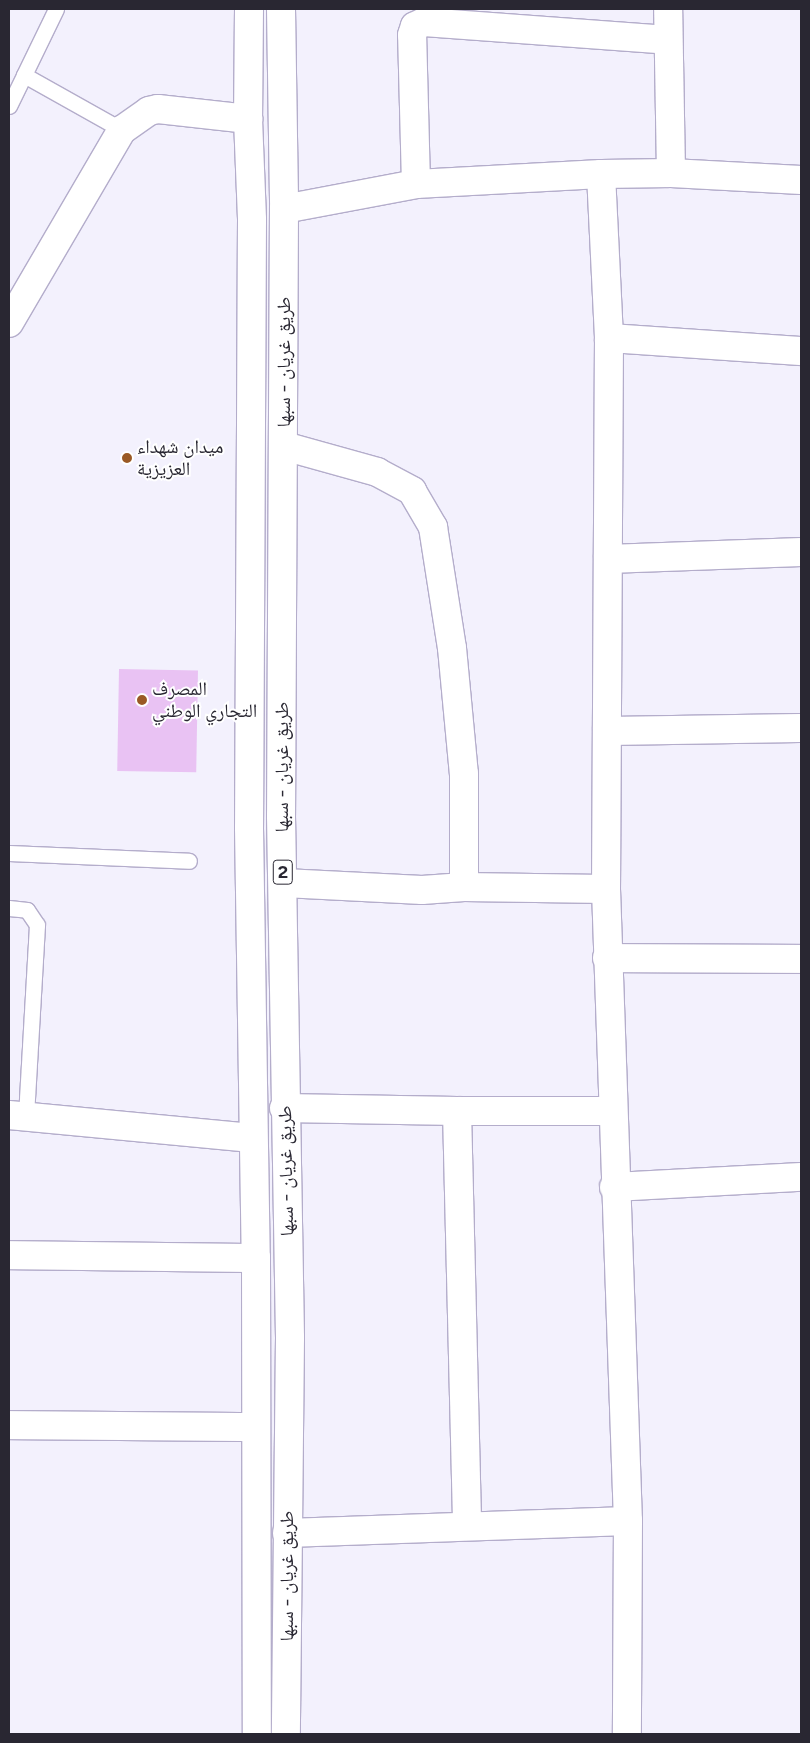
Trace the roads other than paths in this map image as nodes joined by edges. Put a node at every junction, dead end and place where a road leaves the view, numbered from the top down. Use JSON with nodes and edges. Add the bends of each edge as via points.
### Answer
{"nodes":[{"id":1,"x":56,"y":9,"type":"edge"},
{"id":2,"x":249,"y":9,"type":"edge"},
{"id":3,"x":280,"y":9,"type":"edge"},
{"id":4,"x":668,"y":9,"type":"edge"},
{"id":5,"x":438,"y":16,"type":"edge"},
{"id":6,"x":667,"y":40,"type":"junction"},
{"id":7,"x":24,"y":75,"type":"junction"},
{"id":8,"x":9,"y":106,"type":"edge"},
{"id":9,"x":248,"y":119,"type":"junction"},
{"id":10,"x":122,"y":130,"type":"junction"},
{"id":11,"x":671,"y":173,"type":"junction"},
{"id":12,"x":602,"y":174,"type":"junction"},
{"id":13,"x":801,"y":180,"type":"edge"},
{"id":14,"x":416,"y":184,"type":"junction"},
{"id":15,"x":284,"y":210,"type":"junction"},
{"id":16,"x":9,"y":322,"type":"edge"},
{"id":17,"x":609,"y":338,"type":"junction"},
{"id":18,"x":801,"y":351,"type":"edge"},
{"id":19,"x":284,"y":446,"type":"junction"},
{"id":20,"x":801,"y":552,"type":"edge"},
{"id":21,"x":608,"y":559,"type":"junction"},
{"id":22,"x":801,"y":728,"type":"edge"},
{"id":23,"x":607,"y":731,"type":"junction"},
{"id":24,"x":9,"y":852,"type":"edge"},
{"id":25,"x":189,"y":861,"type":"dead end"},
{"id":26,"x":284,"y":883,"type":"junction"},
{"id":27,"x":464,"y":887,"type":"junction"},
{"id":28,"x":606,"y":889,"type":"junction"},
{"id":29,"x":9,"y":908,"type":"edge"},
{"id":30,"x":607,"y":958,"type":"junction"},
{"id":31,"x":801,"y":959,"type":"edge"},
{"id":32,"x":284,"y":1108,"type":"junction"},
{"id":33,"x":457,"y":1111,"type":"junction"},
{"id":34,"x":613,"y":1111,"type":"junction"},
{"id":35,"x":18,"y":1116,"type":"edge"},
{"id":36,"x":252,"y":1138,"type":"junction"},
{"id":37,"x":801,"y":1177,"type":"edge"},
{"id":38,"x":614,"y":1186,"type":"junction"},
{"id":39,"x":9,"y":1256,"type":"edge"},
{"id":40,"x":256,"y":1258,"type":"junction"},
{"id":41,"x":9,"y":1425,"type":"edge"},
{"id":42,"x":256,"y":1427,"type":"junction"},
{"id":43,"x":628,"y":1521,"type":"junction"},
{"id":44,"x":466,"y":1525,"type":"junction"},
{"id":45,"x":288,"y":1533,"type":"junction"},
{"id":46,"x":256,"y":1734,"type":"edge"},
{"id":47,"x":286,"y":1734,"type":"edge"},
{"id":48,"x":628,"y":1734,"type":"edge"}],
"edges":[{"from":1,"to":7,"type":"lane"},
{"from":2,"to":9,"type":"main road","name":"طريق غريان - سبها","number":"2"},
{"from":3,"to":15,"type":"main road","name":"طريق غريان - سبها","number":"2"},
{"from":4,"to":6,"type":"main road"},
{"from":5,"to":6,"type":"main road"},
{"from":5,"to":14,"type":"main road","via":[[415,26],[412,35]]},
{"from":6,"to":11,"type":"main road"},
{"from":7,"to":8,"type":"lane"},
{"from":7,"to":10,"type":"lane"},
{"from":9,"to":10,"type":"main road","via":[[158,109],[148,111]]},
{"from":9,"to":36,"type":"main road","name":"طريق غريان - سبها","number":"2","via":[[252,220],[249,818]]},
{"from":10,"to":16,"type":"main road"},
{"from":11,"to":12,"type":"main road"},
{"from":11,"to":13,"type":"main road"},
{"from":12,"to":14,"type":"main road"},
{"from":12,"to":17,"type":"main road"},
{"from":14,"to":15,"type":"main road"},
{"from":15,"to":19,"type":"main road","name":"طريق غريان - سبها","number":"2"},
{"from":17,"to":18,"type":"main road"},
{"from":17,"to":21,"type":"main road"},
{"from":19,"to":26,"type":"main road","name":"طريق غريان - سبها","number":"2"},
{"from":19,"to":27,"type":"main road","via":[[377,472],[412,491],[433,526],[452,648],[464,774]]},
{"from":20,"to":21,"type":"main road"},
{"from":21,"to":23,"type":"main road"},
{"from":22,"to":23,"type":"main road"},
{"from":23,"to":28,"type":"main road"},
{"from":24,"to":25,"type":"lane"},
{"from":26,"to":27,"type":"main road","via":[[422,890]]},
{"from":26,"to":32,"type":"main road","name":"طريق غريان - سبها","number":"2"},
{"from":27,"to":28,"type":"main road"},
{"from":28,"to":30,"type":"main road"},
{"from":29,"to":35,"type":"lane","via":[[27,910],[36,925]]},
{"from":30,"to":31,"type":"main road"},
{"from":30,"to":34,"type":"main road"},
{"from":32,"to":33,"type":"main road"},
{"from":32,"to":45,"type":"main road","name":"طريق غريان - سبها","number":"2","via":[[290,1338]]},
{"from":33,"to":34,"type":"main road"},
{"from":33,"to":44,"type":"main road"},
{"from":34,"to":38,"type":"main road"},
{"from":35,"to":36,"type":"main road"},
{"from":36,"to":40,"type":"main road","name":"طريق غريان - سبها","number":"2"},
{"from":37,"to":38,"type":"main road"},
{"from":38,"to":43,"type":"main road"},
{"from":39,"to":40,"type":"main road"},
{"from":40,"to":42,"type":"main road","name":"طريق غريان - سبها","number":"2"},
{"from":41,"to":42,"type":"main road"},
{"from":42,"to":46,"type":"main road","name":"طريق غريان - سبها","number":"2"},
{"from":43,"to":44,"type":"main road"},
{"from":43,"to":48,"type":"main road"},
{"from":44,"to":45,"type":"main road"},
{"from":45,"to":47,"type":"main road","name":"طريق غريان - سبها","number":"2"}]}
